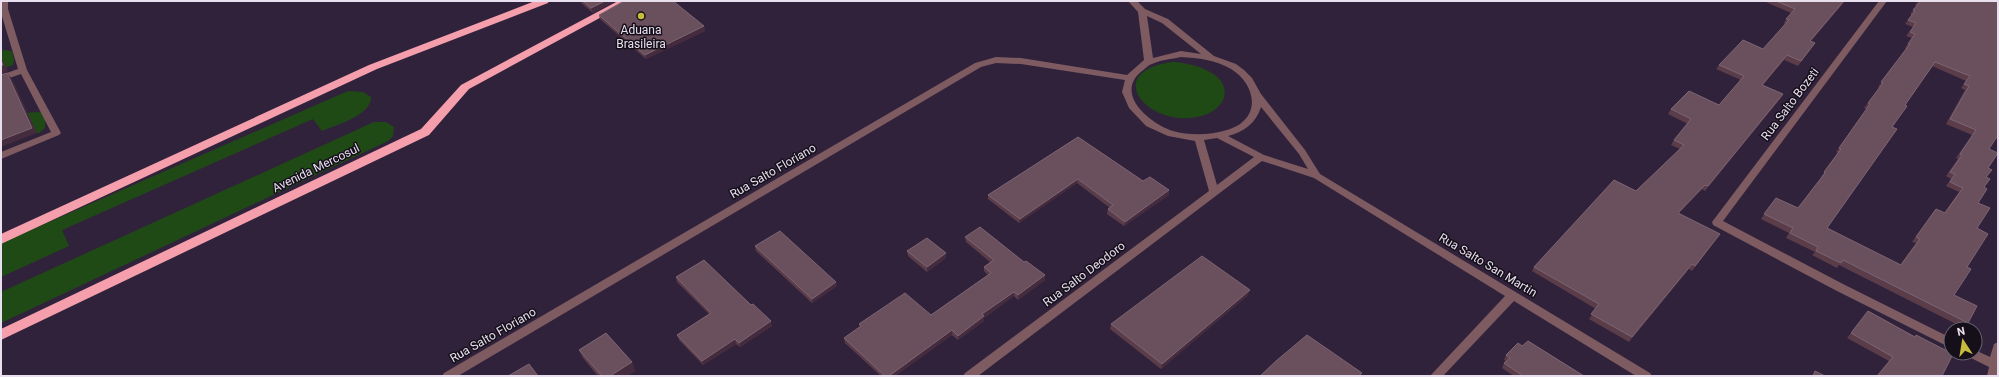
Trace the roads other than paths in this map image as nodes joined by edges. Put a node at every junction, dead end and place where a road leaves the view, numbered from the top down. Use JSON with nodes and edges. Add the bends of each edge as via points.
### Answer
{"nodes":[{"id":1,"x":544,"y":1,"type":"edge"},
{"id":2,"x":626,"y":1,"type":"edge"},
{"id":3,"x":1132,"y":1,"type":"edge"},
{"id":4,"x":1883,"y":1,"type":"edge"},
{"id":5,"x":3,"y":7,"type":"edge"},
{"id":6,"x":1142,"y":11,"type":"junction"},
{"id":7,"x":1212,"y":58,"type":"junction"},
{"id":8,"x":1149,"y":61,"type":"junction"},
{"id":9,"x":23,"y":70,"type":"junction"},
{"id":10,"x":1,"y":78,"type":"edge"},
{"id":11,"x":1129,"y":78,"type":"junction"},
{"id":12,"x":1257,"y":96,"type":"junction"},
{"id":13,"x":1220,"y":136,"type":"junction"},
{"id":14,"x":1199,"y":138,"type":"junction"},
{"id":15,"x":1,"y":156,"type":"edge"},
{"id":16,"x":1261,"y":158,"type":"junction"},
{"id":17,"x":1317,"y":176,"type":"junction"},
{"id":18,"x":1214,"y":191,"type":"junction"},
{"id":19,"x":1,"y":239,"type":"edge"},
{"id":20,"x":1512,"y":296,"type":"junction"},
{"id":21,"x":1,"y":335,"type":"edge"},
{"id":22,"x":1943,"y":339,"type":"edge"},
{"id":23,"x":1998,"y":346,"type":"edge"},
{"id":24,"x":1981,"y":361,"type":"edge"},
{"id":25,"x":1994,"y":371,"type":"edge"},
{"id":26,"x":448,"y":376,"type":"edge"},
{"id":27,"x":969,"y":376,"type":"edge"},
{"id":28,"x":1436,"y":376,"type":"edge"},
{"id":29,"x":1646,"y":376,"type":"edge"}],
"edges":[{"from":1,"to":19,"type":"highway","via":[[373,67]]},
{"from":2,"to":21,"type":"highway","name":"Avenida Mercosul","via":[[465,87],[425,132]]},
{"from":3,"to":6,"type":"street"},
{"from":4,"to":22,"type":"street","name":"Rua Salto Bozeti","via":[[1717,222]]},
{"from":5,"to":9,"type":"street"},
{"from":6,"to":7,"type":"street","via":[[1165,21]]},
{"from":6,"to":8,"type":"street"},
{"from":7,"to":8,"type":"street","via":[[1181,54]]},
{"from":7,"to":12,"type":"street","via":[[1239,70],[1251,82]]},
{"from":8,"to":11,"type":"street","via":[[1137,68]]},
{"from":9,"to":10,"type":"street"},
{"from":9,"to":15,"type":"street","via":[[56,133]]},
{"from":11,"to":14,"type":"street","via":[[1126,91],[1130,105],[1140,118],[1177,136]]},
{"from":11,"to":26,"type":"street","name":"Rua Salto Floriano","via":[[1021,61],[996,60],[978,65]]},
{"from":12,"to":13,"type":"street","via":[[1256,110],[1248,122]]},
{"from":12,"to":17,"type":"street","name":"Rua Salto San Martin","via":[[1302,152]]},
{"from":13,"to":14,"type":"street"},
{"from":13,"to":16,"type":"street","name":"Rua Salto San Martin"},
{"from":14,"to":18,"type":"street"},
{"from":16,"to":17,"type":"street","name":"Rua Salto San Martin"},
{"from":16,"to":18,"type":"street","name":"Rua Salto Deodoro"},
{"from":17,"to":20,"type":"street","name":"Rua Salto San Martin"},
{"from":18,"to":27,"type":"street","name":"Rua Salto Deodoro","via":[[1193,210]]},
{"from":20,"to":28,"type":"street"},
{"from":20,"to":29,"type":"street","name":"Rua Salto San Martin"},
{"from":23,"to":25,"type":"street"},
{"from":24,"to":25,"type":"street"}]}
